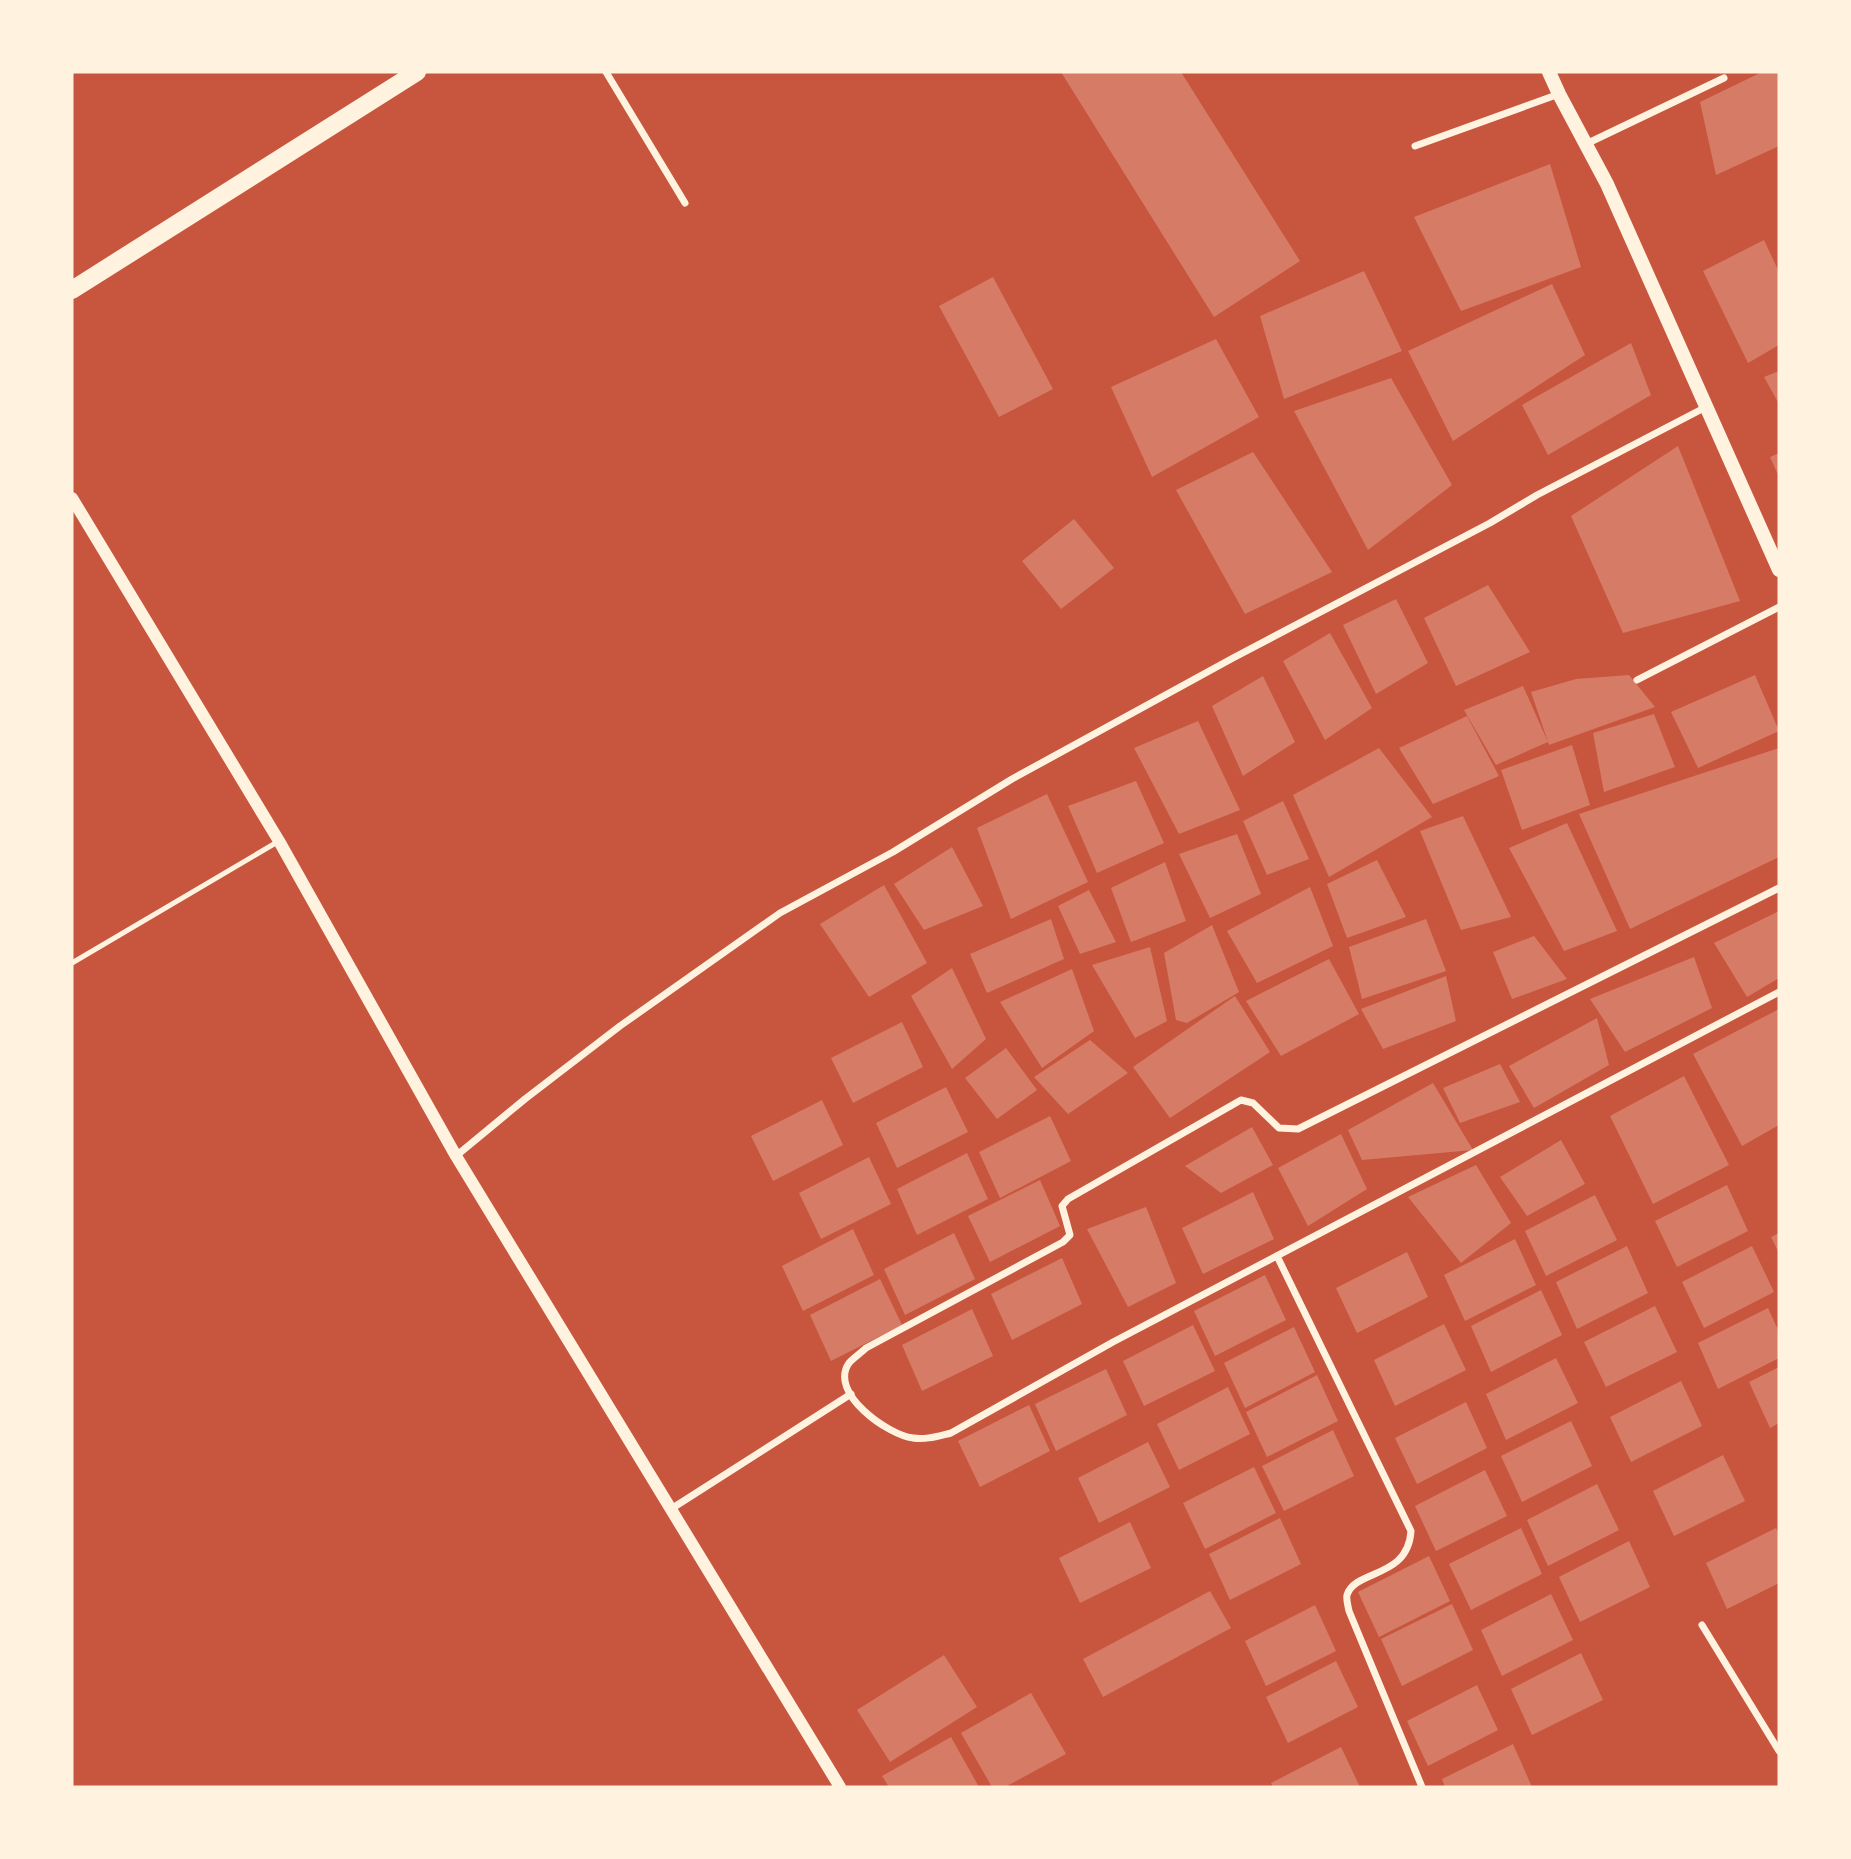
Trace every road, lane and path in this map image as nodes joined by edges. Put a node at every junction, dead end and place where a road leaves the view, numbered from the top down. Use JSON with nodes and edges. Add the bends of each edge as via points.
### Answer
{"nodes":[{"id":1,"x":417,"y":72,"type":"edge"},
{"id":2,"x":606,"y":72,"type":"edge"},
{"id":3,"x":1549,"y":72,"type":"edge"},
{"id":4,"x":1724,"y":78,"type":"dead end"},
{"id":5,"x":1559,"y":94,"type":"junction"},
{"id":6,"x":1586,"y":144,"type":"junction"},
{"id":7,"x":1415,"y":146,"type":"dead end"},
{"id":8,"x":685,"y":203,"type":"dead end"},
{"id":9,"x":72,"y":290,"type":"edge"},
{"id":10,"x":1706,"y":407,"type":"junction"},
{"id":11,"x":72,"y":498,"type":"edge"},
{"id":12,"x":1779,"y":570,"type":"edge"},
{"id":13,"x":1779,"y":607,"type":"edge"},
{"id":14,"x":1637,"y":680,"type":"dead end"},
{"id":15,"x":279,"y":841,"type":"junction"},
{"id":16,"x":1779,"y":888,"type":"edge"},
{"id":17,"x":72,"y":963,"type":"edge"},
{"id":18,"x":1779,"y":992,"type":"edge"},
{"id":19,"x":456,"y":1156,"type":"junction"},
{"id":20,"x":1277,"y":1256,"type":"junction"},
{"id":21,"x":850,"y":1394,"type":"junction"},
{"id":22,"x":671,"y":1509,"type":"junction"},
{"id":23,"x":1702,"y":1625,"type":"dead end"},
{"id":24,"x":1779,"y":1751,"type":"edge"},
{"id":25,"x":841,"y":1787,"type":"edge"},
{"id":26,"x":1422,"y":1787,"type":"edge"}],
"edges":[{"from":1,"to":9,"type":"main road"},
{"from":2,"to":8,"type":"street"},
{"from":3,"to":5,"type":"main road"},
{"from":4,"to":6,"type":"street"},
{"from":5,"to":6,"type":"main road"},
{"from":5,"to":7,"type":"street"},
{"from":6,"to":10,"type":"main road"},
{"from":10,"to":12,"type":"main road"},
{"from":10,"to":19,"type":"street","via":[[1233,657],[780,913],[620,1026]]},
{"from":11,"to":15,"type":"street"},
{"from":13,"to":14,"type":"street"},
{"from":15,"to":17,"type":"lane"},
{"from":15,"to":19,"type":"street"},
{"from":16,"to":21,"type":"street","via":[[1298,1129],[1279,1128],[1253,1103],[1241,1100],[1068,1199],[1062,1206],[1070,1235],[1063,1242],[866,1348],[846,1370]]},
{"from":18,"to":20,"type":"street"},
{"from":19,"to":22,"type":"street"},
{"from":20,"to":21,"type":"street","via":[[951,1433],[925,1439],[904,1437],[879,1424]]},
{"from":20,"to":26,"type":"street","via":[[1411,1531],[1409,1545],[1399,1559],[1356,1584],[1347,1601]]},
{"from":21,"to":22,"type":"street"},
{"from":22,"to":25,"type":"street"},
{"from":23,"to":24,"type":"street"}]}
